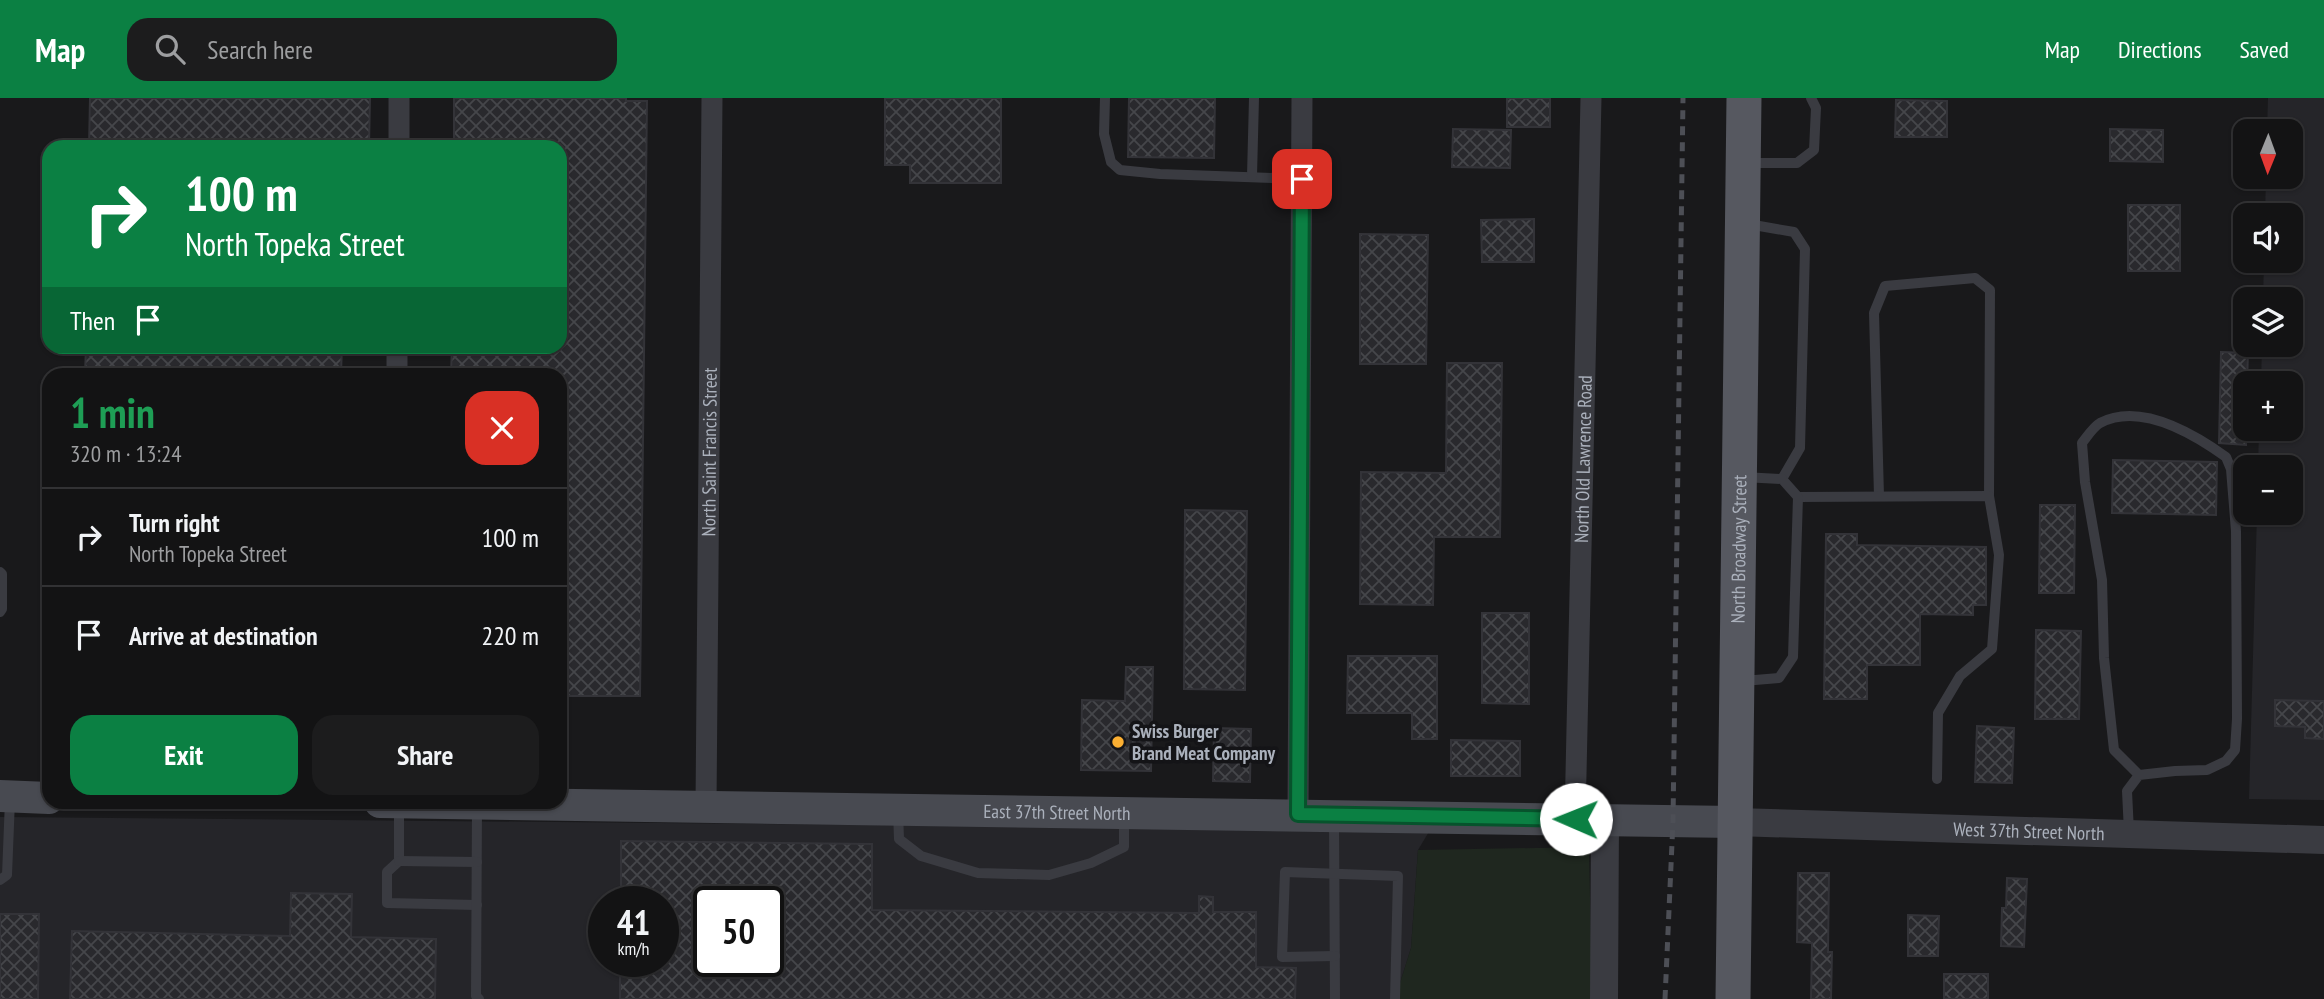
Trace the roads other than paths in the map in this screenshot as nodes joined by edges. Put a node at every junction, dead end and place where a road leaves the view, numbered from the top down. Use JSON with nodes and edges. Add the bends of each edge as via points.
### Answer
{"nodes":[{"id":1,"x":400,"y":98,"type":"edge"},
{"id":2,"x":712,"y":98,"type":"edge"},
{"id":3,"x":1105,"y":98,"type":"edge"},
{"id":4,"x":1254,"y":98,"type":"edge"},
{"id":5,"x":1302,"y":98,"type":"edge"},
{"id":6,"x":1591,"y":98,"type":"edge"},
{"id":7,"x":1744,"y":98,"type":"edge"},
{"id":8,"x":1811,"y":98,"type":"edge"},
{"id":9,"x":399,"y":140,"type":"edge"},
{"id":10,"x":1743,"y":163,"type":"junction"},
{"id":11,"x":1252,"y":176,"type":"junction"},
{"id":12,"x":1302,"y":179,"type":"junction"},
{"id":13,"x":1742,"y":223,"type":"junction"},
{"id":14,"x":1738,"y":477,"type":"junction"},
{"id":15,"x":1782,"y":479,"type":"junction"},
{"id":16,"x":1879,"y":496,"type":"junction"},
{"id":17,"x":1989,"y":496,"type":"junction"},
{"id":18,"x":1798,"y":497,"type":"junction"},
{"id":19,"x":0,"y":572,"type":"edge"},
{"id":20,"x":0,"y":612,"type":"edge"},
{"id":21,"x":1736,"y":682,"type":"junction"},
{"id":22,"x":2139,"y":775,"type":"junction"},
{"id":23,"x":1937,"y":779,"type":"dead end"},
{"id":24,"x":5,"y":797,"type":"edge"},
{"id":25,"x":42,"y":797,"type":"edge"},
{"id":26,"x":567,"y":804,"type":"edge"},
{"id":27,"x":706,"y":806,"type":"junction"},
{"id":28,"x":898,"y":808,"type":"junction"},
{"id":29,"x":399,"y":809,"type":"edge"},
{"id":30,"x":477,"y":809,"type":"edge"},
{"id":31,"x":1124,"y":812,"type":"junction"},
{"id":32,"x":1298,"y":814,"type":"junction"},
{"id":33,"x":1334,"y":815,"type":"junction"},
{"id":34,"x":1590,"y":819,"type":"junction"},
{"id":35,"x":1735,"y":822,"type":"junction"},
{"id":36,"x":2129,"y":834,"type":"junction"},
{"id":37,"x":2324,"y":840,"type":"edge"},
{"id":38,"x":399,"y":861,"type":"junction"},
{"id":39,"x":477,"y":862,"type":"junction"},
{"id":40,"x":1335,"y":874,"type":"junction"},
{"id":41,"x":0,"y":880,"type":"edge"},
{"id":42,"x":477,"y":905,"type":"junction"},
{"id":43,"x":1335,"y":956,"type":"junction"},
{"id":44,"x":479,"y":999,"type":"edge"},
{"id":45,"x":1335,"y":999,"type":"edge"},
{"id":46,"x":1395,"y":999,"type":"edge"},
{"id":47,"x":1604,"y":999,"type":"edge"},
{"id":48,"x":1733,"y":999,"type":"edge"}],
"edges":[{"from":1,"to":9,"type":"street"},
{"from":2,"to":27,"type":"street","name":"North Saint Francis Street"},
{"from":3,"to":11,"type":"lane","via":[[1104,134],[1111,162],[1120,170]]},
{"from":4,"to":11,"type":"lane"},
{"from":5,"to":12,"type":"street"},
{"from":6,"to":34,"type":"street","name":"North Old Lawrence Road"},
{"from":7,"to":10,"type":"main road","name":"North Broadway Street"},
{"from":8,"to":10,"type":"lane","via":[[1816,108],[1814,149],[1797,163]]},
{"from":10,"to":13,"type":"main road","name":"North Broadway Street"},
{"from":11,"to":12,"type":"lane"},
{"from":12,"to":32,"type":"street"},
{"from":13,"to":14,"type":"main road","name":"North Broadway Street"},
{"from":13,"to":15,"type":"lane","via":[[1794,232],[1805,249],[1800,448]]},
{"from":14,"to":15,"type":"lane"},
{"from":14,"to":21,"type":"main road","name":"North Broadway Street"},
{"from":15,"to":18,"type":"lane"},
{"from":16,"to":17,"type":"lane"},
{"from":16,"to":17,"type":"lane","via":[[1874,313],[1885,286],[1975,278],[1990,290]]},
{"from":16,"to":18,"type":"lane"},
{"from":17,"to":23,"type":"lane","via":[[1999,555],[1992,649],[1960,676],[1938,713]]},
{"from":18,"to":21,"type":"lane","via":[[1793,657],[1779,678]]},
{"from":19,"to":20,"type":"lane"},
{"from":21,"to":35,"type":"main road","name":"North Broadway Street"},
{"from":22,"to":22,"type":"lane","via":[[2207,770],[2226,761],[2235,750],[2236,531],[2226,457],[2161,420],[2121,416],[2099,424],[2082,443],[2102,580],[2114,750]]},
{"from":22,"to":36,"type":"lane","via":[[2127,791]]},
{"from":24,"to":25,"type":"main road"},
{"from":24,"to":41,"type":"lane","via":[[7,875]]},
{"from":26,"to":27,"type":"main road","name":"East 37th Street North"},
{"from":27,"to":28,"type":"main road","name":"East 37th Street North"},
{"from":28,"to":31,"type":"main road","name":"East 37th Street North"},
{"from":28,"to":31,"type":"lane","via":[[899,839],[921,856],[978,873],[1037,875],[1091,863],[1124,847]]},
{"from":29,"to":38,"type":"lane"},
{"from":30,"to":39,"type":"lane"},
{"from":31,"to":32,"type":"main road","name":"East 37th Street North"},
{"from":32,"to":33,"type":"main road","name":"East 37th Street North"},
{"from":33,"to":34,"type":"main road","name":"East 37th Street North"},
{"from":33,"to":40,"type":"lane"},
{"from":34,"to":35,"type":"main road","name":"East 37th Street North"},
{"from":34,"to":47,"type":"street","name":"North Old Lawrence Road"},
{"from":35,"to":36,"type":"street","name":"West 37th Street North"},
{"from":35,"to":48,"type":"main road","name":"North Broadway Street"},
{"from":36,"to":37,"type":"street","name":"West 37th Street North"},
{"from":38,"to":39,"type":"lane"},
{"from":38,"to":42,"type":"lane","via":[[387,872],[387,903]]},
{"from":39,"to":42,"type":"lane"},
{"from":40,"to":43,"type":"lane"},
{"from":40,"to":43,"type":"lane","via":[[1285,872],[1282,957]]},
{"from":40,"to":46,"type":"lane","via":[[1398,876]]},
{"from":42,"to":44,"type":"lane"},
{"from":43,"to":45,"type":"lane"}]}
